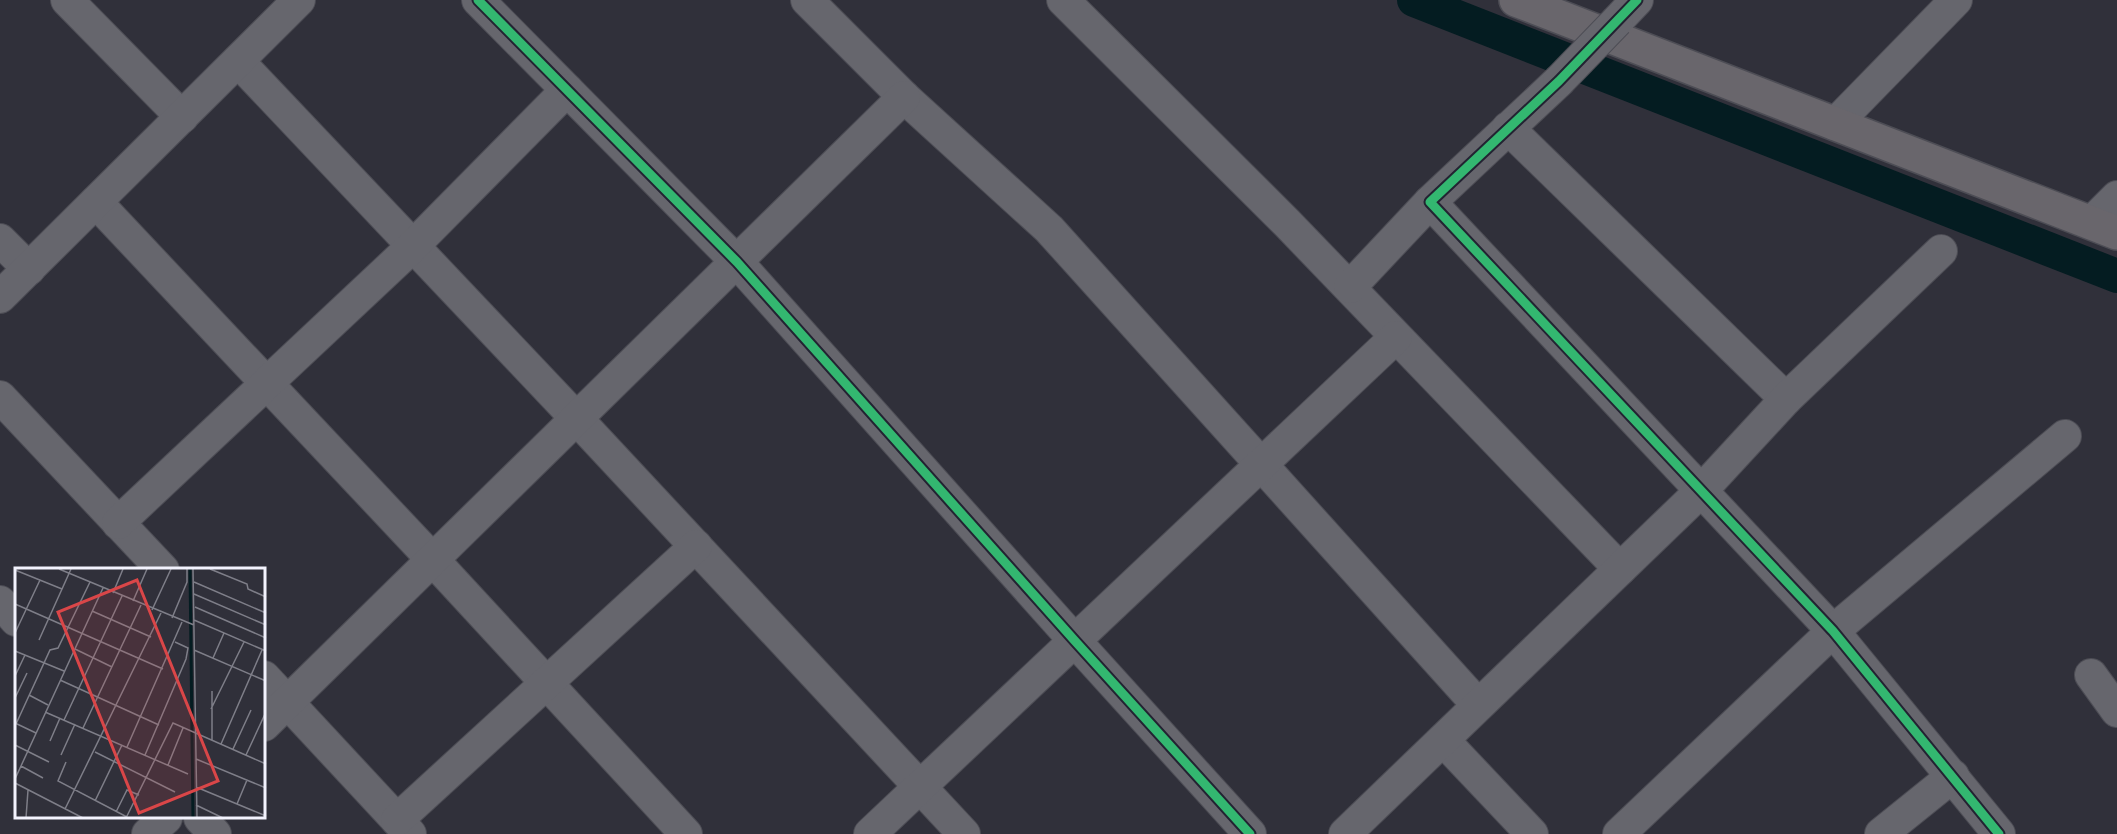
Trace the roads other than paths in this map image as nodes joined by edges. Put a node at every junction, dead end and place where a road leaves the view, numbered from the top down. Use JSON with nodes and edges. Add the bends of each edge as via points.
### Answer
{"nodes":[{"id":1,"x":67,"y":0,"type":"edge"},
{"id":2,"x":299,"y":0,"type":"edge"},
{"id":3,"x":478,"y":0,"type":"edge"},
{"id":4,"x":807,"y":0,"type":"edge"},
{"id":5,"x":1063,"y":0,"type":"edge"},
{"id":6,"x":1516,"y":0,"type":"edge"},
{"id":7,"x":1956,"y":0,"type":"edge"},
{"id":8,"x":1627,"y":11,"type":"edge"},
{"id":9,"x":238,"y":61,"type":"junction"},
{"id":10,"x":567,"y":90,"type":"junction"},
{"id":11,"x":904,"y":98,"type":"junction"},
{"id":12,"x":182,"y":117,"type":"junction"},
{"id":13,"x":1835,"y":124,"type":"junction"},
{"id":14,"x":1509,"y":128,"type":"junction"},
{"id":15,"x":2117,"y":196,"type":"edge"},
{"id":16,"x":96,"y":202,"type":"junction"},
{"id":17,"x":1430,"y":202,"type":"junction"},
{"id":18,"x":2104,"y":228,"type":"edge"},
{"id":19,"x":0,"y":240,"type":"edge"},
{"id":20,"x":413,"y":246,"type":"junction"},
{"id":21,"x":1941,"y":251,"type":"dead end"},
{"id":22,"x":737,"y":262,"type":"junction"},
{"id":23,"x":28,"y":269,"type":"junction"},
{"id":24,"x":1350,"y":287,"type":"junction"},
{"id":25,"x":0,"y":297,"type":"edge"},
{"id":26,"x":1396,"y":337,"type":"junction"},
{"id":27,"x":268,"y":384,"type":"junction"},
{"id":28,"x":0,"y":397,"type":"edge"},
{"id":29,"x":1786,"y":399,"type":"junction"},
{"id":30,"x":577,"y":419,"type":"junction"},
{"id":31,"x":2065,"y":436,"type":"dead end"},
{"id":32,"x":1262,"y":465,"type":"junction"},
{"id":33,"x":1701,"y":491,"type":"junction"},
{"id":34,"x":118,"y":523,"type":"junction"},
{"id":35,"x":696,"y":546,"type":"junction"},
{"id":36,"x":433,"y":560,"type":"junction"},
{"id":37,"x":161,"y":568,"type":"edge"},
{"id":38,"x":1620,"y":568,"type":"junction"},
{"id":39,"x":0,"y":602,"type":"edge"},
{"id":40,"x":15,"y":619,"type":"edge"},
{"id":41,"x":1833,"y":631,"type":"junction"},
{"id":42,"x":1075,"y":641,"type":"junction"},
{"id":43,"x":2091,"y":675,"type":"dead end"},
{"id":44,"x":266,"y":679,"type":"edge"},
{"id":45,"x":548,"y":684,"type":"junction"},
{"id":46,"x":288,"y":702,"type":"junction"},
{"id":47,"x":1478,"y":705,"type":"junction"},
{"id":48,"x":2117,"y":711,"type":"edge"},
{"id":49,"x":266,"y":723,"type":"edge"},
{"id":50,"x":1443,"y":740,"type":"junction"},
{"id":51,"x":1953,"y":776,"type":"junction"},
{"id":52,"x":921,"y":786,"type":"junction"},
{"id":53,"x":165,"y":819,"type":"edge"},
{"id":54,"x":201,"y":819,"type":"edge"},
{"id":55,"x":404,"y":827,"type":"edge"},
{"id":56,"x":148,"y":834,"type":"edge"},
{"id":57,"x":215,"y":834,"type":"edge"},
{"id":58,"x":686,"y":834,"type":"edge"},
{"id":59,"x":870,"y":834,"type":"edge"},
{"id":60,"x":964,"y":834,"type":"edge"},
{"id":61,"x":1250,"y":834,"type":"edge"},
{"id":62,"x":1345,"y":834,"type":"edge"},
{"id":63,"x":1532,"y":834,"type":"edge"},
{"id":64,"x":1619,"y":834,"type":"edge"},
{"id":65,"x":1881,"y":834,"type":"edge"},
{"id":66,"x":1999,"y":834,"type":"edge"}],
"edges":[{"from":1,"to":12,"type":"street"},
{"from":2,"to":9,"type":"street"},
{"from":3,"to":10,"type":"street"},
{"from":4,"to":11,"type":"street"},
{"from":5,"to":24,"type":"street"},
{"from":6,"to":13,"type":"street"},
{"from":7,"to":13,"type":"street"},
{"from":8,"to":14,"type":"street","bridge":true},
{"from":9,"to":12,"type":"street"},
{"from":9,"to":20,"type":"street"},
{"from":10,"to":20,"type":"street"},
{"from":10,"to":22,"type":"street"},
{"from":11,"to":22,"type":"street"},
{"from":11,"to":32,"type":"street","via":[[1049,229]]},
{"from":12,"to":16,"type":"street"},
{"from":13,"to":18,"type":"street"},
{"from":14,"to":17,"type":"street"},
{"from":14,"to":29,"type":"street"},
{"from":15,"to":18,"type":"street"},
{"from":16,"to":23,"type":"street"},
{"from":16,"to":27,"type":"street"},
{"from":17,"to":24,"type":"street"},
{"from":17,"to":33,"type":"street"},
{"from":19,"to":23,"type":"street"},
{"from":20,"to":27,"type":"street"},
{"from":20,"to":30,"type":"street"},
{"from":21,"to":29,"type":"street"},
{"from":22,"to":30,"type":"street"},
{"from":22,"to":42,"type":"street"},
{"from":23,"to":25,"type":"street"},
{"from":24,"to":26,"type":"street"},
{"from":26,"to":32,"type":"street"},
{"from":26,"to":38,"type":"street"},
{"from":27,"to":34,"type":"street"},
{"from":27,"to":36,"type":"street"},
{"from":28,"to":34,"type":"street"},
{"from":29,"to":33,"type":"street"},
{"from":30,"to":35,"type":"street"},
{"from":30,"to":36,"type":"street"},
{"from":31,"to":41,"type":"street"},
{"from":32,"to":42,"type":"street"},
{"from":32,"to":47,"type":"street"},
{"from":33,"to":38,"type":"street"},
{"from":33,"to":41,"type":"street"},
{"from":34,"to":37,"type":"street"},
{"from":35,"to":45,"type":"street"},
{"from":35,"to":52,"type":"street"},
{"from":36,"to":45,"type":"street"},
{"from":36,"to":46,"type":"street"},
{"from":38,"to":47,"type":"street"},
{"from":39,"to":40,"type":"street"},
{"from":41,"to":51,"type":"street"},
{"from":41,"to":64,"type":"street"},
{"from":42,"to":52,"type":"street"},
{"from":42,"to":61,"type":"street"},
{"from":43,"to":48,"type":"street"},
{"from":44,"to":46,"type":"street"},
{"from":45,"to":55,"type":"street"},
{"from":45,"to":58,"type":"street"},
{"from":46,"to":49,"type":"street"},
{"from":46,"to":55,"type":"street"},
{"from":47,"to":50,"type":"street"},
{"from":50,"to":62,"type":"street"},
{"from":50,"to":63,"type":"street"},
{"from":51,"to":65,"type":"street"},
{"from":51,"to":66,"type":"street"},
{"from":52,"to":59,"type":"street"},
{"from":52,"to":60,"type":"street"},
{"from":53,"to":56,"type":"street"},
{"from":54,"to":57,"type":"street"}]}
